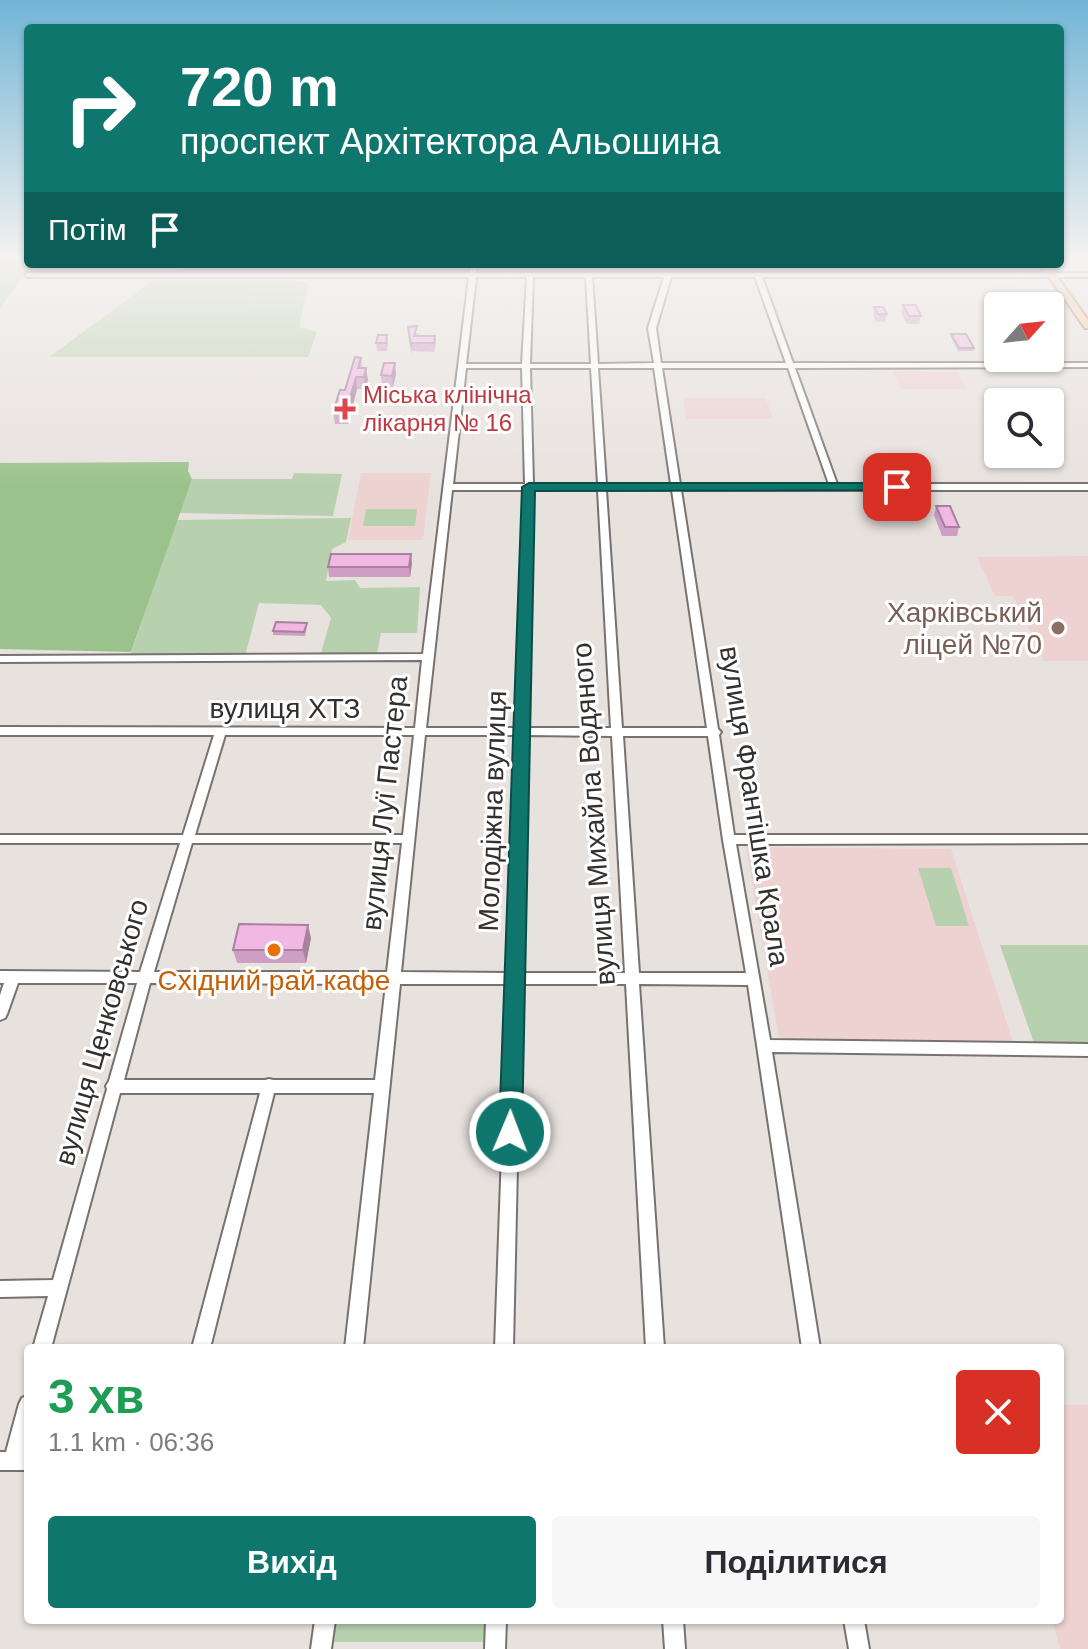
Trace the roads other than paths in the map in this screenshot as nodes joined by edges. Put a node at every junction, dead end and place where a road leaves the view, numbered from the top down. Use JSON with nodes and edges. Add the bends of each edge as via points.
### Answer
{"nodes":[{"id":1,"x":466,"y":333,"type":"edge"},
{"id":2,"x":528,"y":333,"type":"edge"},
{"id":3,"x":594,"y":333,"type":"edge"},
{"id":4,"x":653,"y":333,"type":"edge"},
{"id":5,"x":777,"y":333,"type":"edge"},
{"id":6,"x":527,"y":365,"type":"junction"},
{"id":7,"x":597,"y":365,"type":"junction"},
{"id":8,"x":791,"y":365,"type":"junction"},
{"id":9,"x":1088,"y":365,"type":"edge"},
{"id":10,"x":462,"y":366,"type":"junction"},
{"id":11,"x":659,"y":366,"type":"junction"},
{"id":12,"x":448,"y":487,"type":"junction"},
{"id":13,"x":529,"y":487,"type":"junction"},
{"id":14,"x":601,"y":487,"type":"junction"},
{"id":15,"x":678,"y":487,"type":"junction"},
{"id":16,"x":834,"y":487,"type":"junction"},
{"id":17,"x":1088,"y":487,"type":"edge"},
{"id":18,"x":428,"y":657,"type":"junction"},
{"id":19,"x":0,"y":659,"type":"edge"},
{"id":20,"x":0,"y":731,"type":"edge"},
{"id":21,"x":420,"y":732,"type":"junction"},
{"id":22,"x":522,"y":732,"type":"junction"},
{"id":23,"x":615,"y":732,"type":"junction"},
{"id":24,"x":715,"y":732,"type":"junction"},
{"id":25,"x":220,"y":733,"type":"junction"},
{"id":26,"x":0,"y":839,"type":"edge"},
{"id":27,"x":410,"y":839,"type":"junction"},
{"id":28,"x":1088,"y":839,"type":"edge"},
{"id":29,"x":186,"y":840,"type":"junction"},
{"id":30,"x":729,"y":840,"type":"junction"},
{"id":31,"x":7,"y":977,"type":"edge"},
{"id":32,"x":145,"y":978,"type":"junction"},
{"id":33,"x":394,"y":978,"type":"junction"},
{"id":34,"x":515,"y":978,"type":"junction"},
{"id":35,"x":633,"y":979,"type":"junction"},
{"id":36,"x":754,"y":979,"type":"junction"},
{"id":37,"x":0,"y":1014,"type":"edge"},
{"id":38,"x":764,"y":1046,"type":"junction"},
{"id":39,"x":1088,"y":1050,"type":"edge"},
{"id":40,"x":269,"y":1085,"type":"junction"},
{"id":41,"x":113,"y":1086,"type":"junction"},
{"id":42,"x":382,"y":1087,"type":"junction"},
{"id":43,"x":57,"y":1288,"type":"junction"},
{"id":44,"x":0,"y":1289,"type":"edge"},
{"id":45,"x":43,"y":1344,"type":"edge"},
{"id":46,"x":202,"y":1344,"type":"edge"},
{"id":47,"x":354,"y":1344,"type":"edge"},
{"id":48,"x":504,"y":1344,"type":"edge"},
{"id":49,"x":655,"y":1344,"type":"edge"},
{"id":50,"x":810,"y":1344,"type":"edge"},
{"id":51,"x":24,"y":1420,"type":"edge"},
{"id":52,"x":14,"y":1461,"type":"edge"},
{"id":53,"x":324,"y":1624,"type":"edge"},
{"id":54,"x":496,"y":1624,"type":"edge"},
{"id":55,"x":673,"y":1624,"type":"edge"},
{"id":56,"x":855,"y":1624,"type":"edge"},
{"id":57,"x":321,"y":1649,"type":"edge"},
{"id":58,"x":495,"y":1649,"type":"edge"},
{"id":59,"x":675,"y":1649,"type":"edge"},
{"id":60,"x":859,"y":1649,"type":"edge"}],
"edges":[{"from":1,"to":10,"type":"street","name":"вулиця Луї Пастера"},
{"from":2,"to":6,"type":"street","name":"Молодіжна вулиця"},
{"from":3,"to":7,"type":"street","name":"вулиця Михайла Водяного"},
{"from":4,"to":11,"type":"street","name":"вулиця Франтішка Крала"},
{"from":5,"to":8,"type":"street"},
{"from":6,"to":7,"type":"street"},
{"from":6,"to":10,"type":"street"},
{"from":6,"to":13,"type":"street","name":"Молодіжна вулиця"},
{"from":7,"to":11,"type":"street"},
{"from":7,"to":14,"type":"street","name":"вулиця Михайла Водяного"},
{"from":8,"to":9,"type":"street"},
{"from":8,"to":11,"type":"street"},
{"from":8,"to":16,"type":"street"},
{"from":10,"to":12,"type":"street","name":"вулиця Луї Пастера"},
{"from":11,"to":15,"type":"street","name":"вулиця Франтішка Крала"},
{"from":12,"to":13,"type":"street"},
{"from":12,"to":18,"type":"street","name":"вулиця Луї Пастера"},
{"from":13,"to":14,"type":"street"},
{"from":13,"to":22,"type":"street","name":"Молодіжна вулиця"},
{"from":14,"to":15,"type":"street"},
{"from":14,"to":23,"type":"street","name":"вулиця Михайла Водяного"},
{"from":15,"to":16,"type":"street"},
{"from":15,"to":24,"type":"street","name":"вулиця Франтішка Крала"},
{"from":16,"to":17,"type":"street"},
{"from":18,"to":19,"type":"street"},
{"from":18,"to":21,"type":"street","name":"вулиця Луї Пастера"},
{"from":20,"to":25,"type":"street","name":"вулиця ХТЗ"},
{"from":21,"to":22,"type":"street","name":"вулиця ХТЗ"},
{"from":21,"to":25,"type":"street","name":"вулиця ХТЗ"},
{"from":21,"to":27,"type":"street","name":"вулиця Луї Пастера"},
{"from":22,"to":23,"type":"street","name":"вулиця ХТЗ"},
{"from":22,"to":34,"type":"street","name":"Молодіжна вулиця"},
{"from":23,"to":24,"type":"street","name":"вулиця ХТЗ"},
{"from":23,"to":35,"type":"street","name":"вулиця Михайла Водяного"},
{"from":24,"to":30,"type":"street","name":"вулиця Франтішка Крала"},
{"from":25,"to":29,"type":"street","name":"вулиця Ценковського"},
{"from":26,"to":29,"type":"street"},
{"from":27,"to":29,"type":"street"},
{"from":27,"to":33,"type":"street","name":"вулиця Луї Пастера"},
{"from":28,"to":30,"type":"street"},
{"from":29,"to":32,"type":"street","name":"вулиця Ценковського"},
{"from":30,"to":36,"type":"street","name":"вулиця Франтішка Крала"},
{"from":31,"to":32,"type":"street"},
{"from":31,"to":37,"type":"street"},
{"from":32,"to":33,"type":"street"},
{"from":32,"to":41,"type":"street","name":"вулиця Ценковського"},
{"from":33,"to":34,"type":"street"},
{"from":33,"to":42,"type":"street","name":"вулиця Луї Пастера"},
{"from":34,"to":35,"type":"street"},
{"from":34,"to":48,"type":"street","name":"Молодіжна вулиця"},
{"from":35,"to":36,"type":"street"},
{"from":35,"to":49,"type":"street","name":"вулиця Михайла Водяного"},
{"from":36,"to":38,"type":"street","name":"вулиця Франтішка Крала"},
{"from":38,"to":39,"type":"street"},
{"from":38,"to":50,"type":"street","name":"вулиця Франтішка Крала"},
{"from":40,"to":41,"type":"street"},
{"from":40,"to":42,"type":"street"},
{"from":40,"to":46,"type":"street"},
{"from":41,"to":43,"type":"street","name":"вулиця Ценковського"},
{"from":42,"to":47,"type":"street","name":"вулиця Луї Пастера"},
{"from":43,"to":44,"type":"street"},
{"from":43,"to":45,"type":"street","name":"вулиця Ценковського"},
{"from":51,"to":52,"type":"street"},
{"from":53,"to":57,"type":"street"},
{"from":54,"to":58,"type":"street"},
{"from":55,"to":59,"type":"street"},
{"from":56,"to":60,"type":"street"}]}
